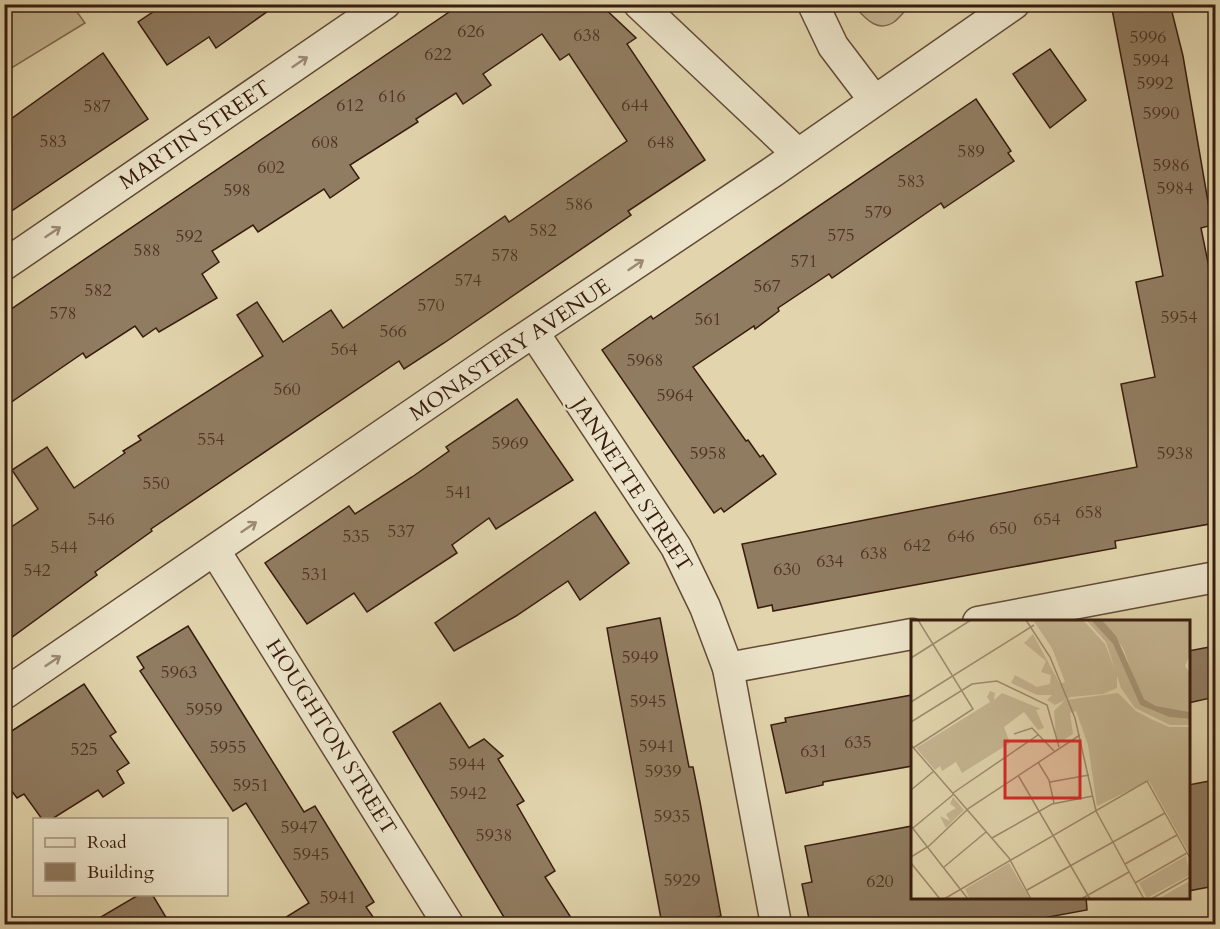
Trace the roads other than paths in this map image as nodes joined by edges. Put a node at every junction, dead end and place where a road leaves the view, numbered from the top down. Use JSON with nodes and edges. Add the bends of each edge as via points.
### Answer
{"nodes":[{"id":1,"x":385,"y":4,"type":"edge"},
{"id":2,"x":639,"y":4,"type":"edge"},
{"id":3,"x":813,"y":4,"type":"edge"},
{"id":4,"x":1014,"y":4,"type":"edge"},
{"id":5,"x":874,"y":100,"type":"junction"},
{"id":6,"x":798,"y":154,"type":"junction"},
{"id":7,"x":4,"y":265,"type":"edge"},
{"id":8,"x":534,"y":333,"type":"junction"},
{"id":9,"x":215,"y":551,"type":"junction"},
{"id":10,"x":1215,"y":577,"type":"edge"},
{"id":11,"x":983,"y":620,"type":"edge"},
{"id":12,"x":911,"y":634,"type":"edge"},
{"id":13,"x":728,"y":668,"type":"junction"},
{"id":14,"x":4,"y":694,"type":"edge"},
{"id":15,"x":448,"y":924,"type":"edge"},
{"id":16,"x":776,"y":924,"type":"edge"}],
"edges":[{"from":7,"to":1,"type":"street","name":"MARTIN STREET","one_way":true},
{"from":2,"to":6,"type":"street"},
{"from":3,"to":5,"type":"street","via":[[832,46]]},
{"from":4,"to":5,"type":"street","name":"MONASTERY AVENUE"},
{"from":5,"to":6,"type":"street","name":"MONASTERY AVENUE"},
{"from":8,"to":6,"type":"street","name":"MONASTERY AVENUE","one_way":true},
{"from":9,"to":8,"type":"street","name":"MONASTERY AVENUE","one_way":true},
{"from":8,"to":13,"type":"street","name":"JANNETTE STREET","via":[[676,547]]},
{"from":14,"to":9,"type":"street","name":"MONASTERY AVENUE","one_way":true},
{"from":9,"to":15,"type":"street","name":"HOUGHTON STREET"},
{"from":10,"to":11,"type":"street"},
{"from":12,"to":13,"type":"street"},
{"from":13,"to":16,"type":"street","name":"JANNETTE STREET"}]}
